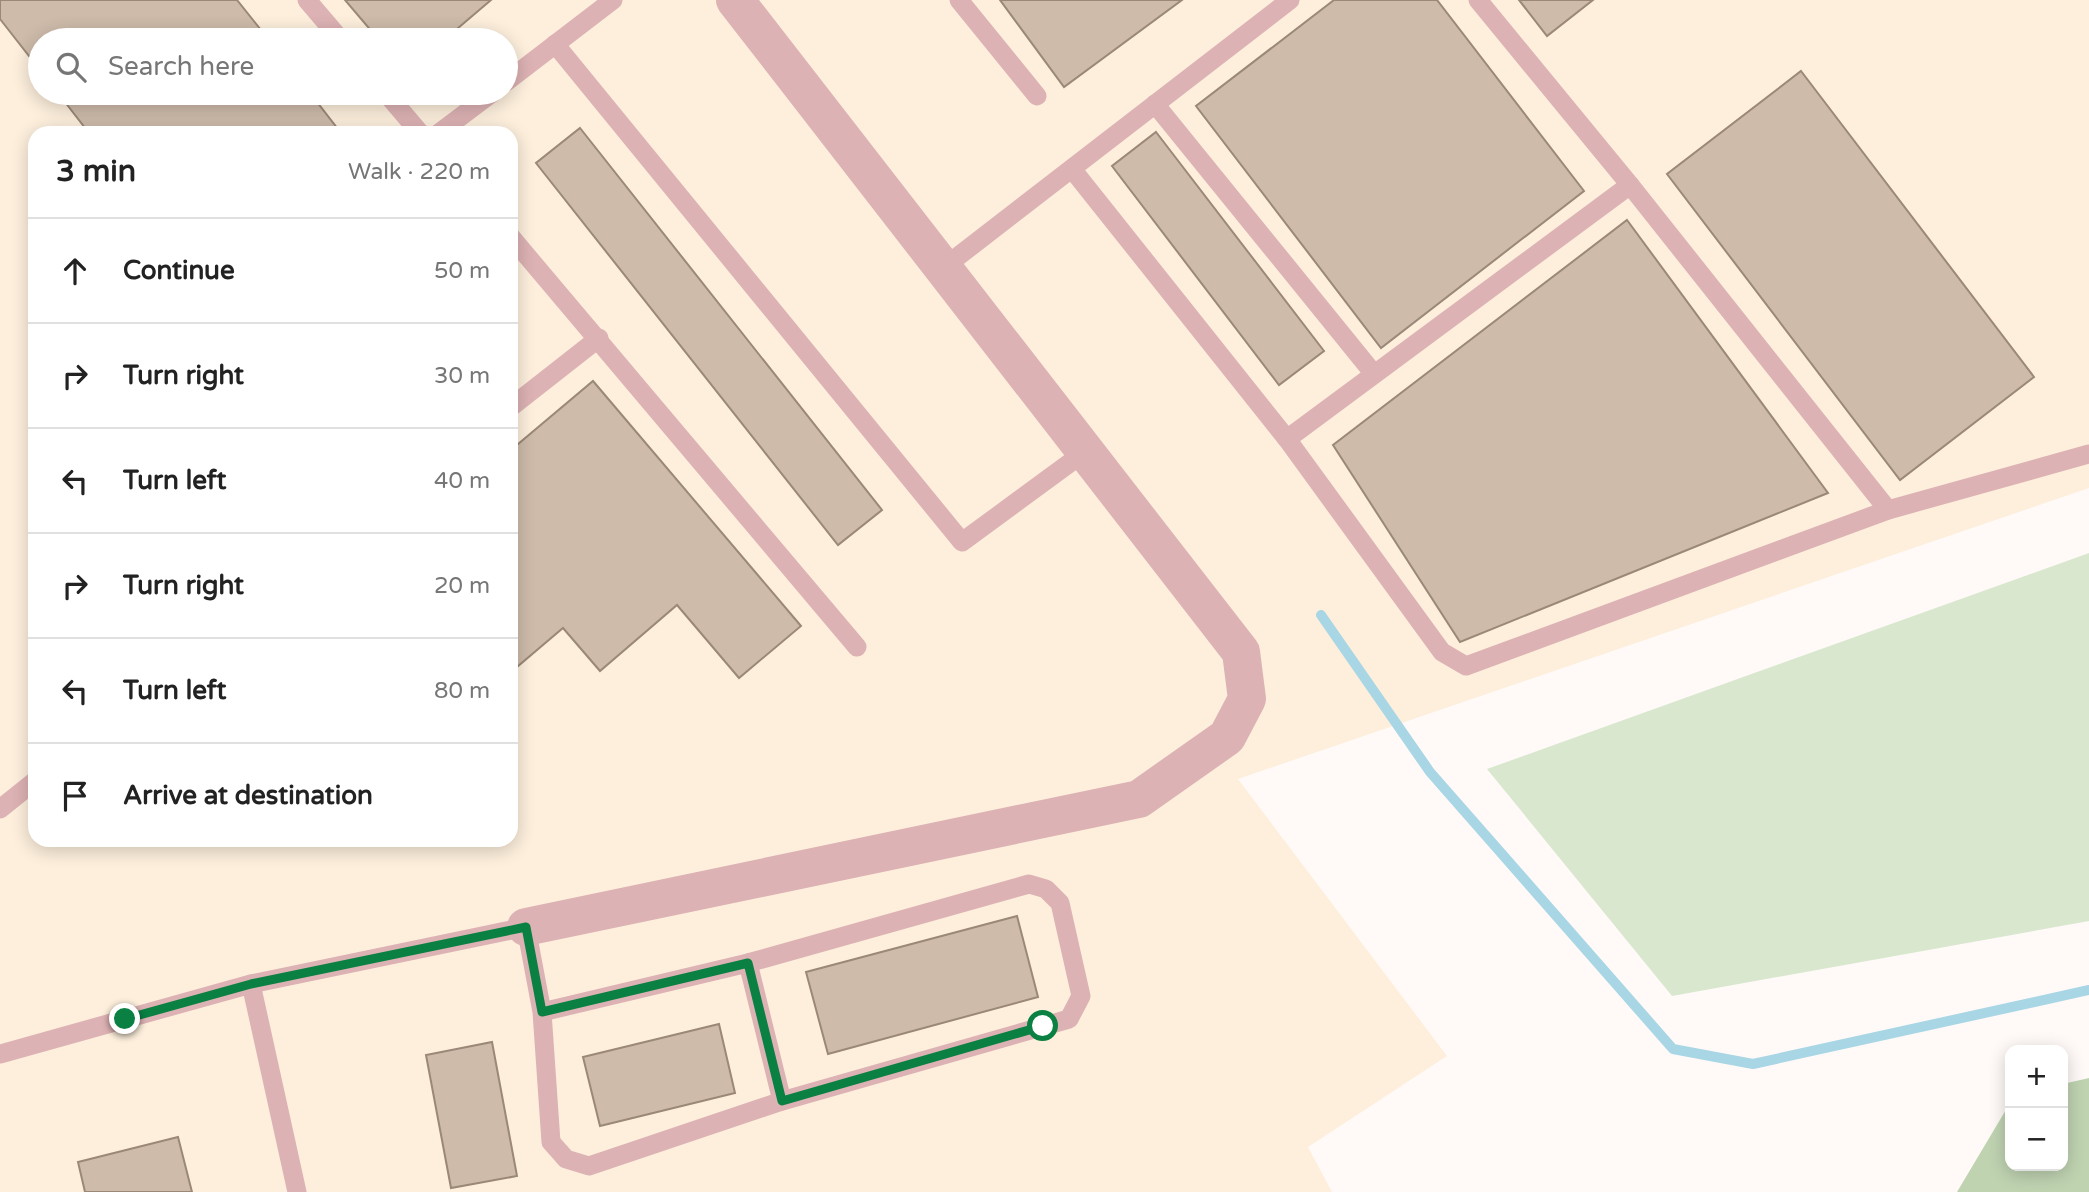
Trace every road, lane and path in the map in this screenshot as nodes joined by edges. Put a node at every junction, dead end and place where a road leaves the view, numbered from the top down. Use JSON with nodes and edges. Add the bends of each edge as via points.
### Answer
{"nodes":[{"id":1,"x":307,"y":0,"type":"edge"},
{"id":2,"x":613,"y":0,"type":"edge"},
{"id":3,"x":735,"y":0,"type":"edge"},
{"id":4,"x":959,"y":0,"type":"edge"},
{"id":5,"x":1290,"y":0,"type":"edge"},
{"id":6,"x":1478,"y":0,"type":"edge"},
{"id":7,"x":331,"y":28,"type":"edge"},
{"id":8,"x":555,"y":44,"type":"junction"},
{"id":9,"x":518,"y":73,"type":"edge"},
{"id":10,"x":1037,"y":96,"type":"dead end"},
{"id":11,"x":1155,"y":104,"type":"junction"},
{"id":12,"x":396,"y":105,"type":"edge"},
{"id":13,"x":476,"y":105,"type":"edge"},
{"id":14,"x":414,"y":126,"type":"edge"},
{"id":15,"x":448,"y":126,"type":"edge"},
{"id":16,"x":1072,"y":169,"type":"junction"},
{"id":17,"x":1630,"y":184,"type":"junction"},
{"id":18,"x":518,"y":245,"type":"edge"},
{"id":19,"x":943,"y":268,"type":"junction"},
{"id":20,"x":599,"y":338,"type":"junction"},
{"id":21,"x":1374,"y":374,"type":"junction"},
{"id":22,"x":518,"y":402,"type":"edge"},
{"id":23,"x":1287,"y":439,"type":"junction"},
{"id":24,"x":1086,"y":452,"type":"junction"},
{"id":25,"x":2089,"y":454,"type":"edge"},
{"id":26,"x":1888,"y":510,"type":"junction"},
{"id":27,"x":857,"y":647,"type":"dead end"},
{"id":28,"x":28,"y":787,"type":"edge"},
{"id":29,"x":0,"y":809,"type":"edge"},
{"id":30,"x":526,"y":927,"type":"junction"},
{"id":31,"x":748,"y":963,"type":"junction"},
{"id":32,"x":251,"y":984,"type":"junction"},
{"id":33,"x":542,"y":1012,"type":"junction"},
{"id":34,"x":0,"y":1054,"type":"edge"},
{"id":35,"x":782,"y":1101,"type":"junction"},
{"id":36,"x":298,"y":1192,"type":"edge"}],
"edges":[{"from":1,"to":7,"type":"lane"},
{"from":2,"to":8,"type":"lane"},
{"from":3,"to":19,"type":"street"},
{"from":4,"to":10,"type":"lane"},
{"from":5,"to":11,"type":"lane"},
{"from":6,"to":17,"type":"lane"},
{"from":8,"to":9,"type":"lane"},
{"from":8,"to":24,"type":"lane","via":[[962,542]]},
{"from":11,"to":16,"type":"lane"},
{"from":11,"to":21,"type":"lane"},
{"from":12,"to":14,"type":"lane"},
{"from":13,"to":15,"type":"lane"},
{"from":16,"to":19,"type":"lane"},
{"from":16,"to":23,"type":"lane"},
{"from":17,"to":21,"type":"lane"},
{"from":17,"to":26,"type":"lane"},
{"from":18,"to":20,"type":"lane"},
{"from":19,"to":24,"type":"street"},
{"from":20,"to":22,"type":"lane"},
{"from":20,"to":27,"type":"lane"},
{"from":21,"to":23,"type":"lane"},
{"from":23,"to":26,"type":"lane","via":[[1442,652],[1466,666]]},
{"from":24,"to":30,"type":"street","via":[[1241,652],[1247,699],[1227,737],[1139,799]]},
{"from":25,"to":26,"type":"lane"},
{"from":28,"to":29,"type":"lane"},
{"from":30,"to":32,"type":"lane"},
{"from":30,"to":33,"type":"lane"},
{"from":31,"to":33,"type":"lane"},
{"from":31,"to":35,"type":"lane"},
{"from":31,"to":35,"type":"lane","via":[[1029,884],[1046,889],[1060,903],[1080,996],[1069,1018]]},
{"from":32,"to":34,"type":"lane"},
{"from":32,"to":36,"type":"lane"},
{"from":33,"to":35,"type":"lane","via":[[551,1142],[566,1159],[589,1166]]}]}
